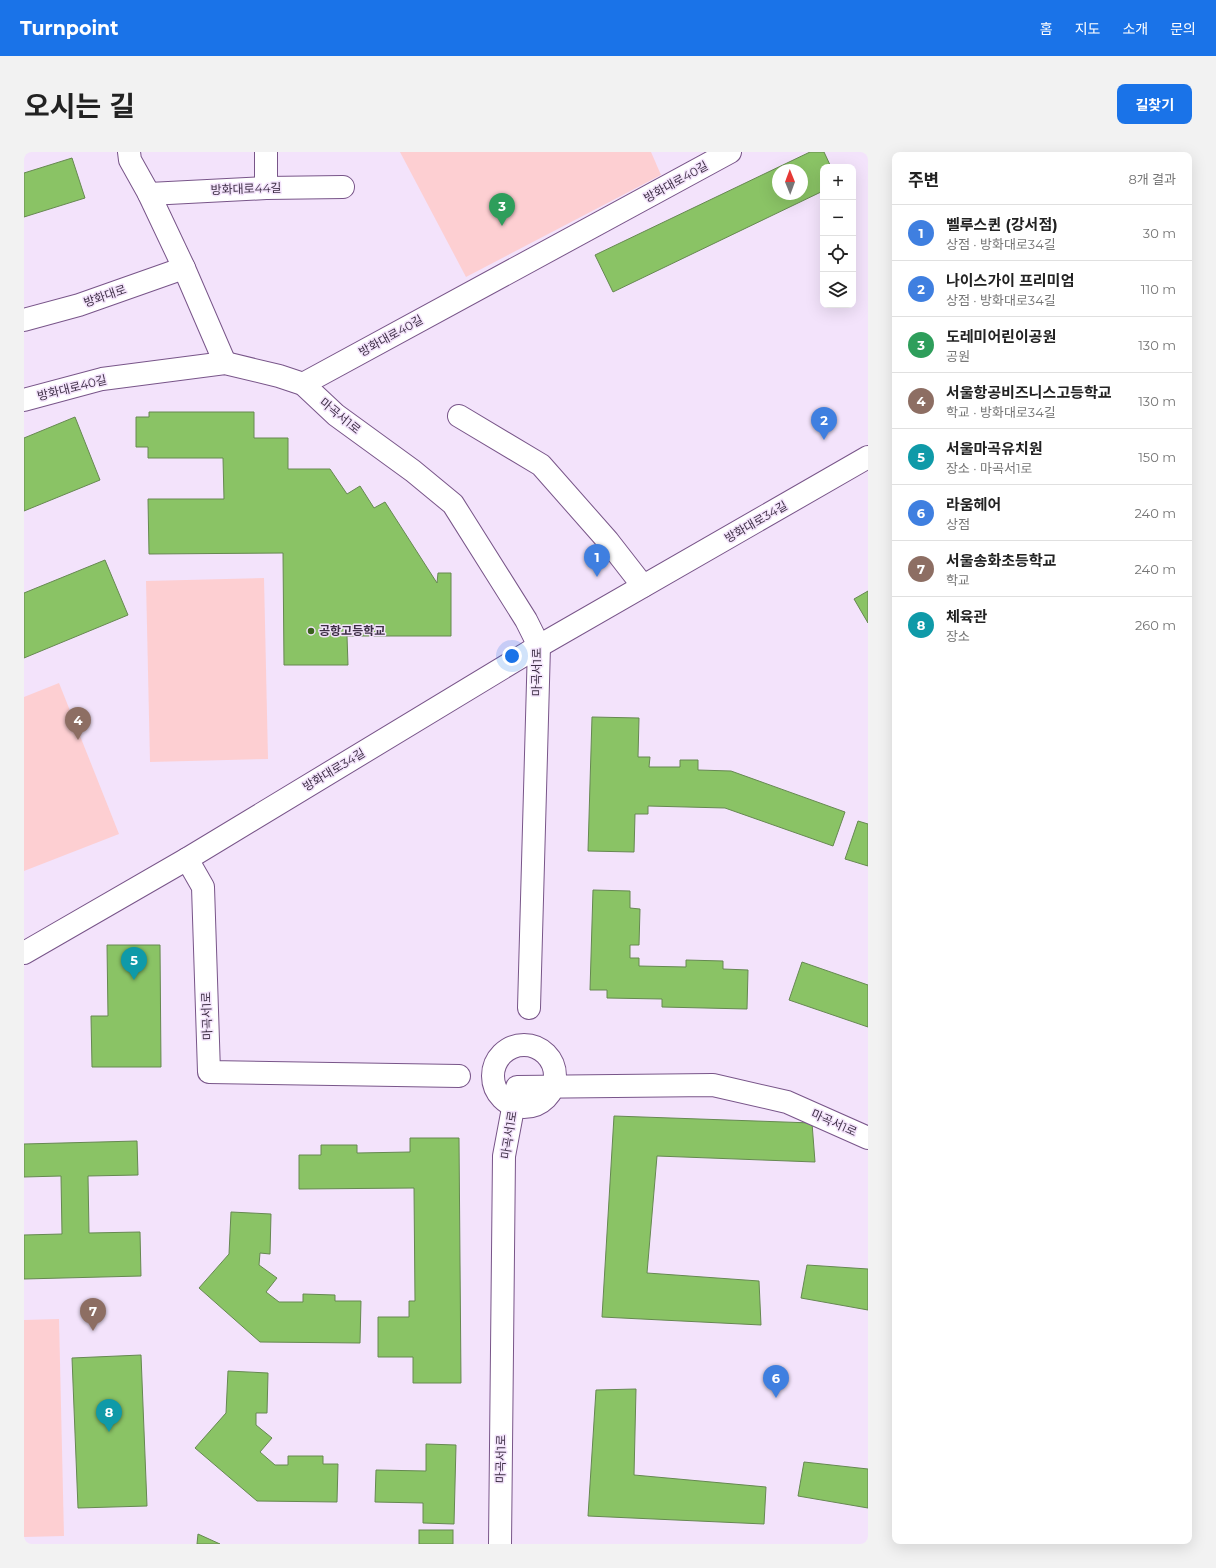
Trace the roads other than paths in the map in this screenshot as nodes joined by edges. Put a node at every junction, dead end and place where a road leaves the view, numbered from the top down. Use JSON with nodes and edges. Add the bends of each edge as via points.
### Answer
{"nodes":[{"id":1,"x":129,"y":152,"type":"edge"},
{"id":2,"x":266,"y":152,"type":"edge"},
{"id":3,"x":730,"y":152,"type":"edge"},
{"id":4,"x":343,"y":187,"type":"dead end"},
{"id":5,"x":266,"y":188,"type":"junction"},
{"id":6,"x":149,"y":194,"type":"junction"},
{"id":7,"x":184,"y":268,"type":"junction"},
{"id":8,"x":24,"y":320,"type":"edge"},
{"id":9,"x":225,"y":363,"type":"junction"},
{"id":10,"x":303,"y":384,"type":"junction"},
{"id":11,"x":24,"y":400,"type":"edge"},
{"id":12,"x":459,"y":416,"type":"dead end"},
{"id":13,"x":868,"y":457,"type":"edge"},
{"id":14,"x":643,"y":586,"type":"junction"},
{"id":15,"x":539,"y":646,"type":"junction"},
{"id":16,"x":187,"y":859,"type":"junction"},
{"id":17,"x":24,"y":953,"type":"edge"},
{"id":18,"x":529,"y":1008,"type":"dead end"},
{"id":19,"x":459,"y":1076,"type":"dead end"},
{"id":20,"x":868,"y":1138,"type":"edge"},
{"id":21,"x":500,"y":1544,"type":"edge"}],
"edges":[{"from":1,"to":6,"type":"street","via":[[130,160]]},
{"from":2,"to":5,"type":"street"},
{"from":3,"to":10,"type":"street","name":"방화대로40길"},
{"from":4,"to":5,"type":"street","name":"방화대로44길"},
{"from":5,"to":6,"type":"street","name":"방화대로44길"},
{"from":6,"to":7,"type":"street"},
{"from":7,"to":8,"type":"street","name":"방화대로","via":[[79,305]]},
{"from":7,"to":9,"type":"street"},
{"from":9,"to":10,"type":"street","name":"방화대로40길"},
{"from":9,"to":11,"type":"street","name":"방화대로40길","via":[[102,379]]},
{"from":10,"to":15,"type":"street","name":"마곡서1로","via":[[336,416],[413,470],[454,504],[526,620]]},
{"from":12,"to":14,"type":"street","via":[[541,465],[608,541]]},
{"from":13,"to":14,"type":"street","name":"방화대로34길"},
{"from":14,"to":15,"type":"street","name":"방화대로34길"},
{"from":15,"to":16,"type":"street","name":"방화대로34길"},
{"from":15,"to":18,"type":"street","name":"마곡서1로"},
{"from":16,"to":17,"type":"street","name":"방화대로34길"},
{"from":16,"to":19,"type":"street","name":"마곡서1로","via":[[202,887],[209,1072]]},
{"from":20,"to":21,"type":"street","name":"마곡서1로","via":[[787,1102],[713,1085],[517,1087],[504,1156]]}]}
